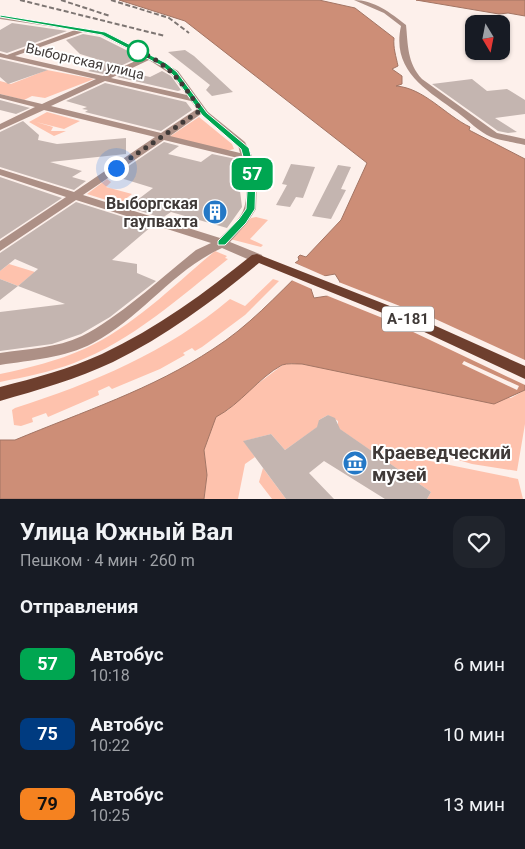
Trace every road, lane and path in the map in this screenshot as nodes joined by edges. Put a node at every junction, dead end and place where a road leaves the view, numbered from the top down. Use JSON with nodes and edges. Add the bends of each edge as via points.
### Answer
{"nodes":[{"id":1,"x":357,"y":0,"type":"edge"},
{"id":2,"x":0,"y":16,"type":"edge"},
{"id":3,"x":83,"y":29,"type":"junction"},
{"id":4,"x":3,"y":57,"type":"edge"},
{"id":5,"x":150,"y":57,"type":"junction"},
{"id":6,"x":101,"y":78,"type":"junction"},
{"id":7,"x":0,"y":96,"type":"edge"},
{"id":8,"x":193,"y":99,"type":"junction"},
{"id":9,"x":42,"y":107,"type":"junction"},
{"id":10,"x":201,"y":110,"type":"junction"},
{"id":11,"x":0,"y":127,"type":"edge"},
{"id":12,"x":162,"y":137,"type":"junction"},
{"id":13,"x":525,"y":141,"type":"edge"},
{"id":14,"x":248,"y":158,"type":"junction"},
{"id":15,"x":0,"y":172,"type":"edge"},
{"id":16,"x":75,"y":196,"type":"junction"},
{"id":17,"x":222,"y":243,"type":"junction"},
{"id":18,"x":0,"y":247,"type":"edge"},
{"id":19,"x":256,"y":258,"type":"junction"},
{"id":20,"x":0,"y":359,"type":"edge"},
{"id":21,"x":525,"y":373,"type":"edge"},
{"id":22,"x":0,"y":394,"type":"edge"}],
"edges":[{"from":1,"to":13,"type":"street","via":[[386,12],[404,26],[402,40],[412,73],[418,81],[494,135]]},
{"from":2,"to":3,"type":"street"},
{"from":3,"to":4,"type":"street"},
{"from":3,"to":5,"type":"street","via":[[103,33]]},
{"from":4,"to":6,"type":"street","name":"Выборгская улица"},
{"from":5,"to":6,"type":"street"},
{"from":5,"to":8,"type":"street","via":[[175,73]]},
{"from":6,"to":8,"type":"street","name":"Выборгская улица"},
{"from":6,"to":9,"type":"street"},
{"from":7,"to":9,"type":"street"},
{"from":8,"to":10,"type":"street"},
{"from":9,"to":11,"type":"street"},
{"from":9,"to":12,"type":"street"},
{"from":10,"to":12,"type":"street"},
{"from":10,"to":14,"type":"street","via":[[242,144]]},
{"from":12,"to":14,"type":"street"},
{"from":12,"to":16,"type":"street"},
{"from":14,"to":17,"type":"street","via":[[252,175],[250,209]]},
{"from":15,"to":16,"type":"street"},
{"from":16,"to":17,"type":"street"},
{"from":16,"to":18,"type":"street"},
{"from":17,"to":19,"type":"street"},
{"from":17,"to":20,"type":"street","via":[[206,249],[112,325],[87,340],[60,350]]},
{"from":19,"to":21,"type":"main road","number":"А-181","via":[[395,313]]},
{"from":19,"to":22,"type":"main road","via":[[178,320],[146,340],[51,382]]}]}
